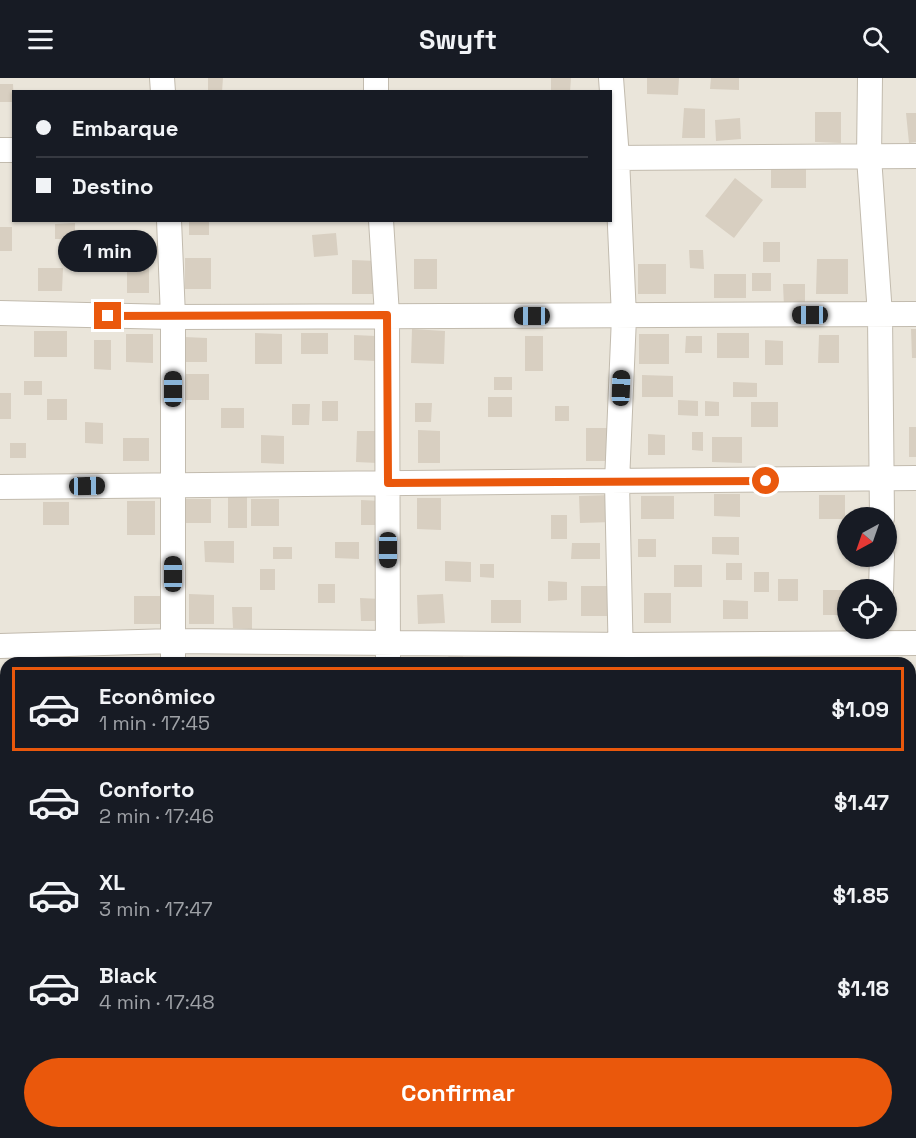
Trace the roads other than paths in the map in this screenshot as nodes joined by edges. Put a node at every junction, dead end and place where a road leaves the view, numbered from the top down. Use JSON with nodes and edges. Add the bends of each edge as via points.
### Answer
{"nodes":[{"id":1,"x":870,"y":78,"type":"edge"},
{"id":2,"x":612,"y":118,"type":"edge"},
{"id":3,"x":916,"y":156,"type":"edge"},
{"id":4,"x":869,"y":157,"type":"junction"},
{"id":5,"x":614,"y":158,"type":"edge"},
{"id":6,"x":169,"y":222,"type":"edge"},
{"id":7,"x":381,"y":222,"type":"edge"},
{"id":8,"x":0,"y":313,"type":"edge"},
{"id":9,"x":916,"y":314,"type":"edge"},
{"id":10,"x":387,"y":315,"type":"junction"},
{"id":11,"x":880,"y":315,"type":"junction"},
{"id":12,"x":173,"y":317,"type":"junction"},
{"id":13,"x":624,"y":317,"type":"junction"},
{"id":14,"x":916,"y":478,"type":"edge"},
{"id":15,"x":883,"y":480,"type":"junction"},
{"id":16,"x":617,"y":482,"type":"junction"},
{"id":17,"x":388,"y":483,"type":"junction"},
{"id":18,"x":173,"y":485,"type":"junction"},
{"id":19,"x":0,"y":487,"type":"edge"},
{"id":20,"x":882,"y":507,"type":"edge"},
{"id":21,"x":837,"y":639,"type":"edge"},
{"id":22,"x":895,"y":639,"type":"edge"},
{"id":23,"x":916,"y":643,"type":"edge"},
{"id":24,"x":0,"y":646,"type":"edge"},
{"id":25,"x":173,"y":652,"type":"edge"},
{"id":26,"x":388,"y":652,"type":"edge"},
{"id":27,"x":621,"y":654,"type":"edge"}],
"edges":[{"from":1,"to":4,"type":"street"},
{"from":2,"to":5,"type":"street"},
{"from":3,"to":4,"type":"street"},
{"from":4,"to":5,"type":"street"},
{"from":4,"to":11,"type":"street"},
{"from":5,"to":13,"type":"street"},
{"from":6,"to":12,"type":"street"},
{"from":7,"to":10,"type":"street"},
{"from":8,"to":12,"type":"street"},
{"from":9,"to":11,"type":"street"},
{"from":10,"to":12,"type":"street"},
{"from":10,"to":13,"type":"street"},
{"from":10,"to":17,"type":"street"},
{"from":11,"to":13,"type":"street"},
{"from":11,"to":15,"type":"street"},
{"from":12,"to":18,"type":"street"},
{"from":13,"to":16,"type":"street"},
{"from":14,"to":15,"type":"street"},
{"from":15,"to":16,"type":"street"},
{"from":15,"to":20,"type":"street"},
{"from":16,"to":17,"type":"street"},
{"from":16,"to":27,"type":"street"},
{"from":17,"to":18,"type":"street"},
{"from":17,"to":26,"type":"street"},
{"from":18,"to":19,"type":"street"},
{"from":18,"to":25,"type":"street"},
{"from":21,"to":27,"type":"street"},
{"from":22,"to":23,"type":"street"},
{"from":24,"to":25,"type":"street"},
{"from":25,"to":26,"type":"street"},
{"from":26,"to":27,"type":"street"}]}
